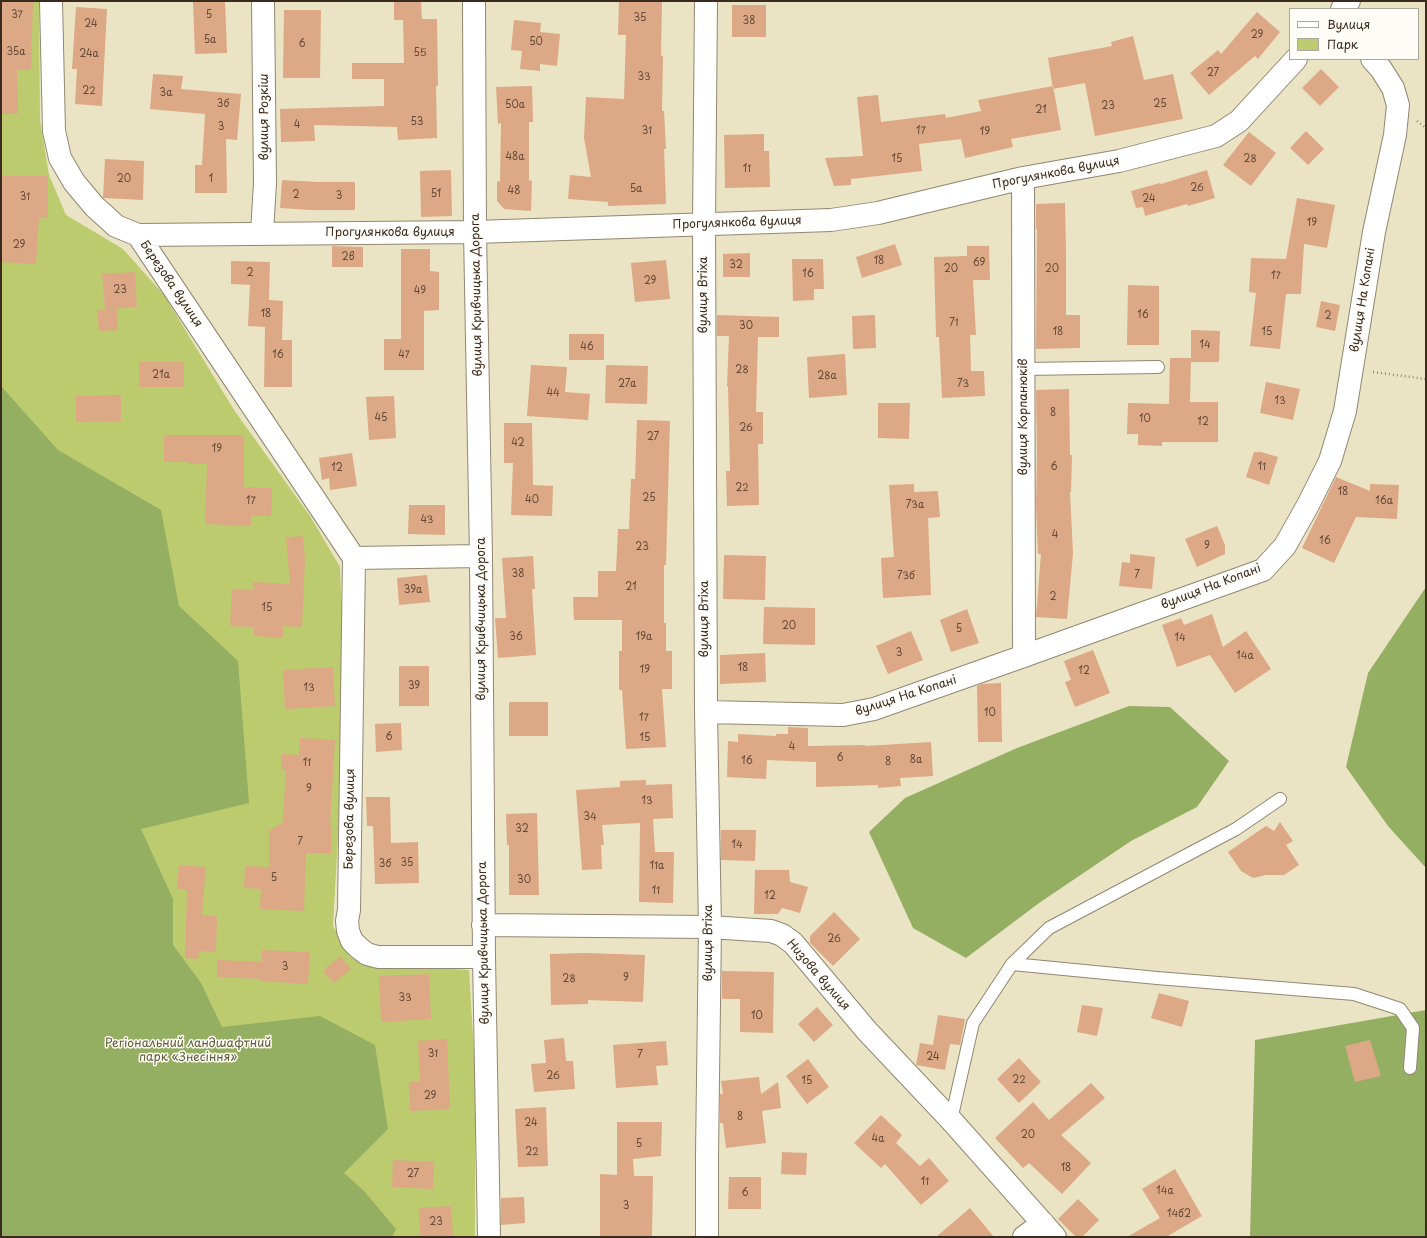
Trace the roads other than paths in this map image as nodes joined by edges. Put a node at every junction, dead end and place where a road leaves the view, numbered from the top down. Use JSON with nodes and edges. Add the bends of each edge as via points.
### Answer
{"nodes":[{"id":1,"x":51,"y":1,"type":"edge"},
{"id":2,"x":263,"y":1,"type":"edge"},
{"id":3,"x":474,"y":1,"type":"edge"},
{"id":4,"x":706,"y":1,"type":"edge"},
{"id":5,"x":1295,"y":60,"type":"edge"},
{"id":6,"x":1373,"y":60,"type":"edge"},
{"id":7,"x":1023,"y":178,"type":"junction"},
{"id":8,"x":704,"y":224,"type":"junction"},
{"id":9,"x":476,"y":232,"type":"junction"},
{"id":10,"x":262,"y":233,"type":"junction"},
{"id":11,"x":138,"y":235,"type":"junction"},
{"id":12,"x":1158,"y":367,"type":"dead end"},
{"id":13,"x":1024,"y":369,"type":"junction"},
{"id":14,"x":481,"y":556,"type":"junction"},
{"id":15,"x":354,"y":558,"type":"junction"},
{"id":16,"x":1024,"y":656,"type":"junction"},
{"id":17,"x":706,"y":712,"type":"junction"},
{"id":18,"x":1280,"y":799,"type":"dead end"},
{"id":19,"x":484,"y":925,"type":"junction"},
{"id":20,"x":710,"y":927,"type":"junction"},
{"id":21,"x":484,"y":957,"type":"junction"},
{"id":22,"x":1012,"y":964,"type":"junction"},
{"id":23,"x":1410,"y":1068,"type":"dead end"},
{"id":24,"x":951,"y":1120,"type":"junction"},
{"id":25,"x":1049,"y":1230,"type":"edge"},
{"id":26,"x":489,"y":1237,"type":"edge"},
{"id":27,"x":707,"y":1237,"type":"edge"},
{"id":28,"x":1024,"y":1237,"type":"edge"}],
"edges":[{"from":1,"to":11,"type":"street","name":"Березова вулиця","via":[[54,131],[60,158],[74,182],[94,206],[116,226]]},
{"from":2,"to":10,"type":"street","name":"вулиця Розкіш","via":[[265,183]]},
{"from":3,"to":9,"type":"street","name":"вулиця Кривчицька Дорога"},
{"from":4,"to":8,"type":"street","name":"вулиця Втіха"},
{"from":5,"to":7,"type":"street","name":"Прогулянкова вулиця","via":[[1239,121],[1216,136],[1119,161]]},
{"from":6,"to":16,"type":"street","name":"вулиця На Копані","via":[[1393,88],[1398,105],[1395,135],[1374,232],[1345,411],[1330,461],[1285,546],[1263,570]]},
{"from":7,"to":8,"type":"street","name":"Прогулянкова вулиця","via":[[878,213],[831,220]]},
{"from":7,"to":13,"type":"street","name":"вулиця Корпанюків"},
{"from":8,"to":9,"type":"street","name":"Прогулянкова вулиця"},
{"from":8,"to":17,"type":"street","name":"вулиця Втіха"},
{"from":9,"to":10,"type":"street","name":"Прогулянкова вулиця"},
{"from":9,"to":14,"type":"street","name":"вулиця Кривчицька Дорога"},
{"from":10,"to":11,"type":"street","name":"Прогулянкова вулиця"},
{"from":11,"to":15,"type":"street","name":"Березова вулиця"},
{"from":12,"to":13,"type":"lane"},
{"from":13,"to":16,"type":"street","name":"вулиця Корпанюків"},
{"from":14,"to":15,"type":"street"},
{"from":14,"to":19,"type":"street","name":"вулиця Кривчицька Дорога"},
{"from":15,"to":21,"type":"street","name":"Березова вулиця","via":[[348,931],[352,941],[359,948],[378,957]]},
{"from":16,"to":17,"type":"street","name":"вулиця На Копані","via":[[874,709],[843,715]]},
{"from":17,"to":20,"type":"street","name":"вулиця Втіха"},
{"from":18,"to":22,"type":"lane","via":[[1236,829],[1049,928]]},
{"from":19,"to":20,"type":"street","name":"Низова вулиця"},
{"from":19,"to":21,"type":"street","name":"вулиця Кривчицька Дорога"},
{"from":20,"to":24,"type":"street","name":"Низова вулиця","via":[[771,931],[793,943],[867,1031]]},
{"from":20,"to":27,"type":"street","name":"вулиця Втіха"},
{"from":21,"to":26,"type":"street","name":"вулиця Кривчицька Дорога"},
{"from":22,"to":23,"type":"lane","via":[[1354,994],[1400,1009],[1414,1028]]},
{"from":22,"to":24,"type":"lane","via":[[973,1023]]},
{"from":24,"to":25,"type":"street","name":"Низова вулиця"},
{"from":25,"to":28,"type":"street"}]}
